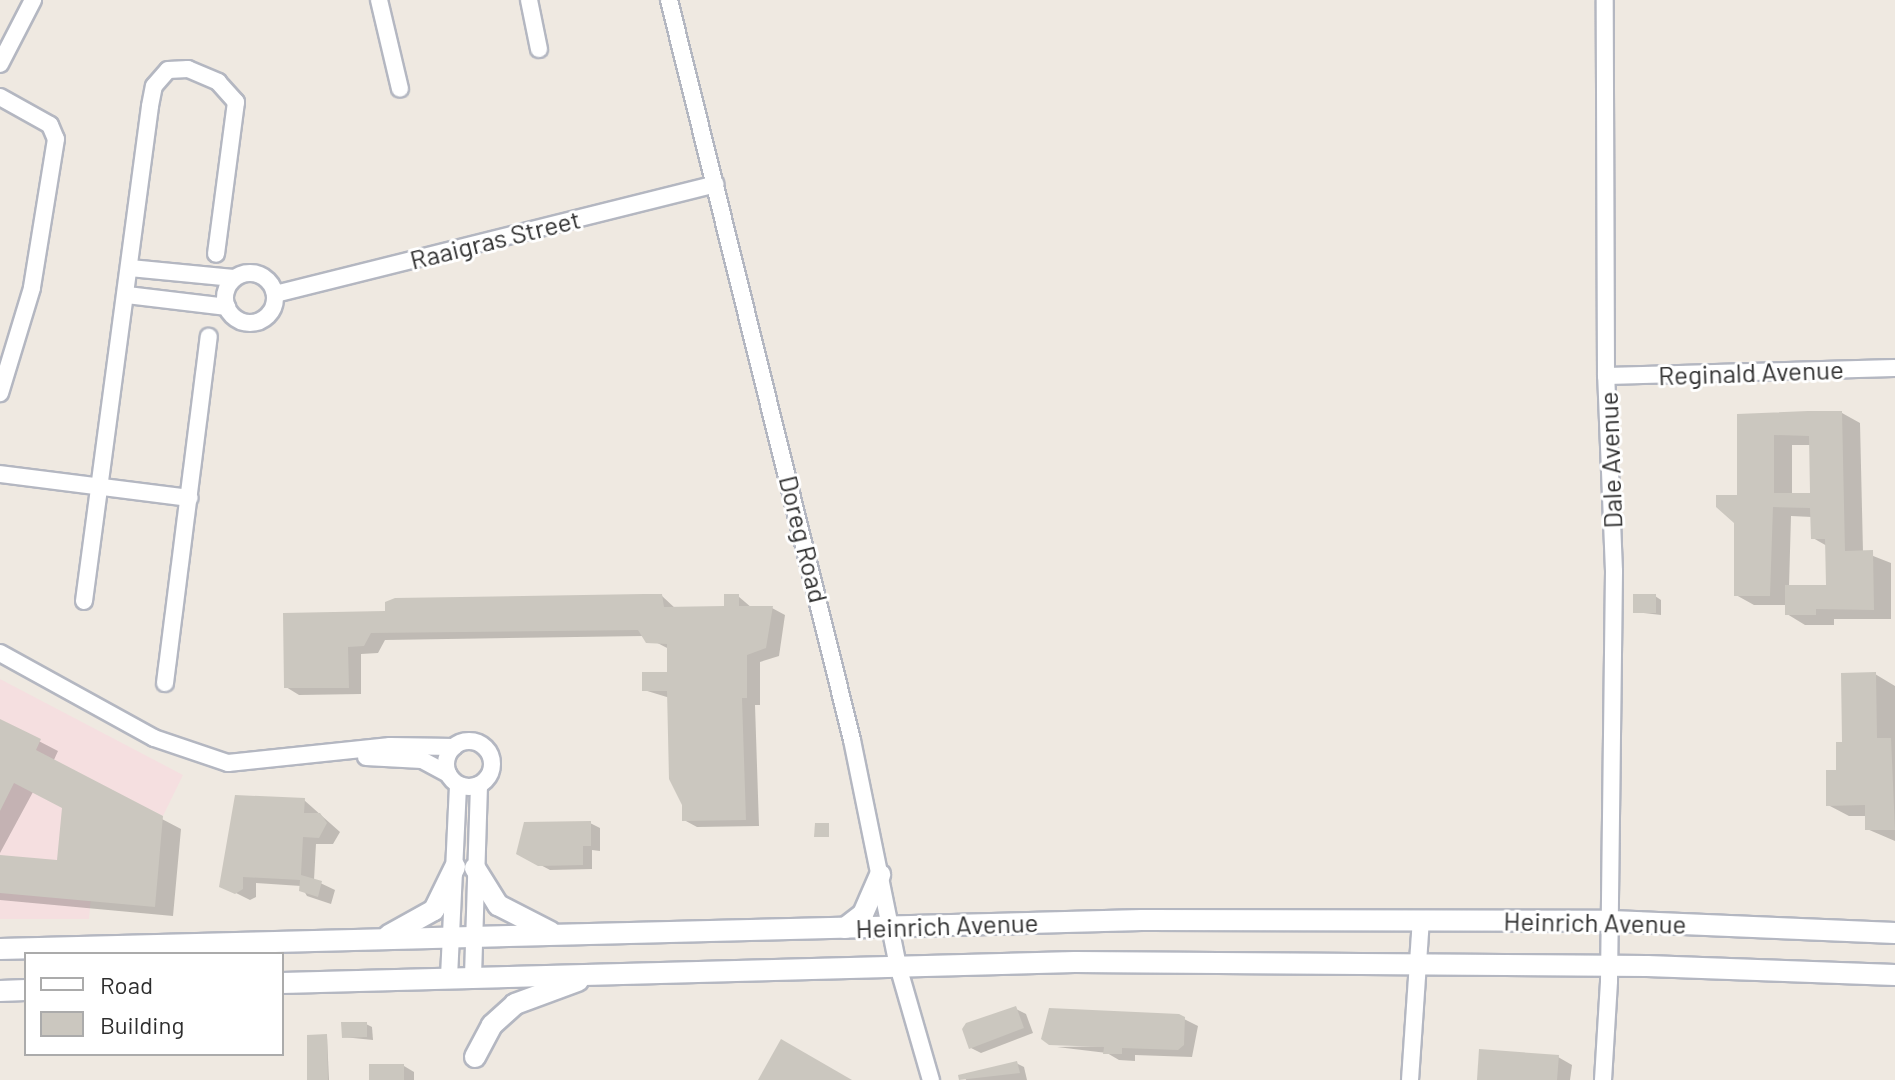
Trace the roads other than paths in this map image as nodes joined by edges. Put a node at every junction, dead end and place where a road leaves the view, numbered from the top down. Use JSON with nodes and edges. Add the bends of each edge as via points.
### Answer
{"nodes":[{"id":1,"x":33,"y":0,"type":"edge"},
{"id":2,"x":379,"y":0,"type":"edge"},
{"id":3,"x":529,"y":0,"type":"edge"},
{"id":4,"x":669,"y":0,"type":"edge"},
{"id":5,"x":1605,"y":0,"type":"edge"},
{"id":6,"x":539,"y":49,"type":"dead end"},
{"id":7,"x":0,"y":64,"type":"edge"},
{"id":8,"x":400,"y":89,"type":"dead end"},
{"id":9,"x":0,"y":97,"type":"edge"},
{"id":10,"x":715,"y":184,"type":"junction"},
{"id":11,"x":216,"y":254,"type":"dead end"},
{"id":12,"x":130,"y":268,"type":"junction"},
{"id":13,"x":234,"y":278,"type":"junction"},
{"id":14,"x":275,"y":294,"type":"junction"},
{"id":15,"x":127,"y":295,"type":"junction"},
{"id":16,"x":227,"y":307,"type":"junction"},
{"id":17,"x":209,"y":337,"type":"dead end"},
{"id":18,"x":1895,"y":368,"type":"edge"},
{"id":19,"x":1606,"y":376,"type":"junction"},
{"id":20,"x":0,"y":393,"type":"edge"},
{"id":21,"x":0,"y":474,"type":"edge"},
{"id":22,"x":99,"y":488,"type":"junction"},
{"id":23,"x":189,"y":498,"type":"junction"},
{"id":24,"x":84,"y":601,"type":"dead end"},
{"id":25,"x":0,"y":653,"type":"edge"},
{"id":26,"x":165,"y":683,"type":"dead end"},
{"id":27,"x":454,"y":747,"type":"junction"},
{"id":28,"x":326,"y":756,"type":"junction"},
{"id":29,"x":453,"y":779,"type":"junction"},
{"id":30,"x":479,"y":785,"type":"junction"},
{"id":31,"x":465,"y":867,"type":"junction"},
{"id":32,"x":880,"y":875,"type":"junction"},
{"id":33,"x":1421,"y":920,"type":"junction"},
{"id":34,"x":1610,"y":921,"type":"junction"},
{"id":35,"x":890,"y":926,"type":"junction"},
{"id":36,"x":845,"y":928,"type":"junction"},
{"id":37,"x":1895,"y":933,"type":"edge"},
{"id":38,"x":557,"y":935,"type":"junction"},
{"id":39,"x":474,"y":937,"type":"junction"},
{"id":40,"x":450,"y":938,"type":"junction"},
{"id":41,"x":378,"y":940,"type":"junction"},
{"id":42,"x":0,"y":949,"type":"edge"},
{"id":43,"x":1418,"y":964,"type":"junction"},
{"id":44,"x":898,"y":966,"type":"junction"},
{"id":45,"x":1609,"y":966,"type":"junction"},
{"id":46,"x":600,"y":973,"type":"junction"},
{"id":47,"x":1895,"y":975,"type":"edge"},
{"id":48,"x":473,"y":976,"type":"junction"},
{"id":49,"x":449,"y":977,"type":"junction"},
{"id":50,"x":284,"y":983,"type":"edge"},
{"id":51,"x":24,"y":990,"type":"edge"},
{"id":52,"x":0,"y":991,"type":"edge"},
{"id":53,"x":475,"y":1057,"type":"dead end"},
{"id":54,"x":931,"y":1080,"type":"edge"},
{"id":55,"x":1410,"y":1080,"type":"edge"},
{"id":56,"x":1603,"y":1080,"type":"edge"}],
"edges":[{"from":1,"to":7,"type":"street"},
{"from":2,"to":8,"type":"street"},
{"from":3,"to":6,"type":"street"},
{"from":4,"to":10,"type":"street","name":"Doreg Road"},
{"from":5,"to":19,"type":"street","name":"Dale Avenue"},
{"from":9,"to":20,"type":"street","via":[[50,125],[56,139],[32,288]]},
{"from":10,"to":14,"type":"street","name":"Raaigras Street"},
{"from":10,"to":32,"type":"street","name":"Doreg Road","via":[[834,665]]},
{"from":11,"to":12,"type":"street","via":[[236,102],[228,88],[177,68],[161,75],[154,86]]},
{"from":12,"to":13,"type":"street"},
{"from":12,"to":15,"type":"street"},
{"from":13,"to":14,"type":"street","via":[[248,273],[263,276]]},
{"from":13,"to":16,"type":"street","via":[[226,292]]},
{"from":14,"to":16,"type":"street","via":[[271,312],[257,322],[239,321]]},
{"from":15,"to":16,"type":"street"},
{"from":15,"to":22,"type":"street"},
{"from":17,"to":23,"type":"street"},
{"from":18,"to":19,"type":"street","name":"Reginald Avenue"},
{"from":19,"to":34,"type":"street","name":"Dale Avenue","via":[[1614,571]]},
{"from":21,"to":22,"type":"street"},
{"from":22,"to":23,"type":"street"},
{"from":22,"to":24,"type":"street"},
{"from":23,"to":26,"type":"street"},
{"from":25,"to":28,"type":"street","via":[[154,738],[200,755],[228,763]]},
{"from":27,"to":28,"type":"street","via":[[390,746]]},
{"from":27,"to":29,"type":"street","via":[[446,759]]},
{"from":27,"to":30,"type":"street","via":[[475,742],[487,751],[490,773]]},
{"from":28,"to":29,"type":"street","via":[[422,760]]},
{"from":29,"to":30,"type":"street"},
{"from":29,"to":31,"type":"street"},
{"from":30,"to":31,"type":"street"},
{"from":31,"to":38,"type":"street","via":[[498,905]]},
{"from":31,"to":39,"type":"street"},
{"from":31,"to":40,"type":"street"},
{"from":31,"to":41,"type":"street","via":[[434,910]]},
{"from":32,"to":35,"type":"street","name":"Doreg Road"},
{"from":32,"to":36,"type":"street","via":[[863,914]]},
{"from":33,"to":34,"type":"street","name":"Heinrich Avenue"},
{"from":33,"to":35,"type":"street","name":"Heinrich Avenue"},
{"from":33,"to":43,"type":"street"},
{"from":34,"to":37,"type":"street","name":"Heinrich Avenue"},
{"from":34,"to":45,"type":"street","name":"Dale Avenue"},
{"from":35,"to":36,"type":"street","name":"Heinrich Avenue"},
{"from":35,"to":44,"type":"street","name":"Doreg Road"},
{"from":36,"to":38,"type":"street","name":"Heinrich Avenue"},
{"from":38,"to":39,"type":"street","name":"Heinrich Avenue"},
{"from":39,"to":40,"type":"street","name":"Heinrich Avenue"},
{"from":39,"to":48,"type":"street"},
{"from":40,"to":41,"type":"street","name":"Heinrich Avenue"},
{"from":40,"to":49,"type":"street"},
{"from":41,"to":42,"type":"street","name":"Heinrich Avenue"},
{"from":43,"to":44,"type":"street","name":"Heinrich Avenue"},
{"from":43,"to":45,"type":"street","name":"Heinrich Avenue"},
{"from":43,"to":55,"type":"street"},
{"from":44,"to":46,"type":"street","name":"Heinrich Avenue"},
{"from":44,"to":54,"type":"street","name":"Doreg Road"},
{"from":45,"to":47,"type":"street","name":"Heinrich Avenue"},
{"from":45,"to":56,"type":"street","name":"Dale Avenue"},
{"from":46,"to":48,"type":"street","name":"Heinrich Avenue"},
{"from":46,"to":53,"type":"street","via":[[515,1004],[492,1025]]},
{"from":48,"to":49,"type":"street","name":"Heinrich Avenue"},
{"from":49,"to":50,"type":"street","name":"Heinrich Avenue"},
{"from":51,"to":52,"type":"street"}]}
